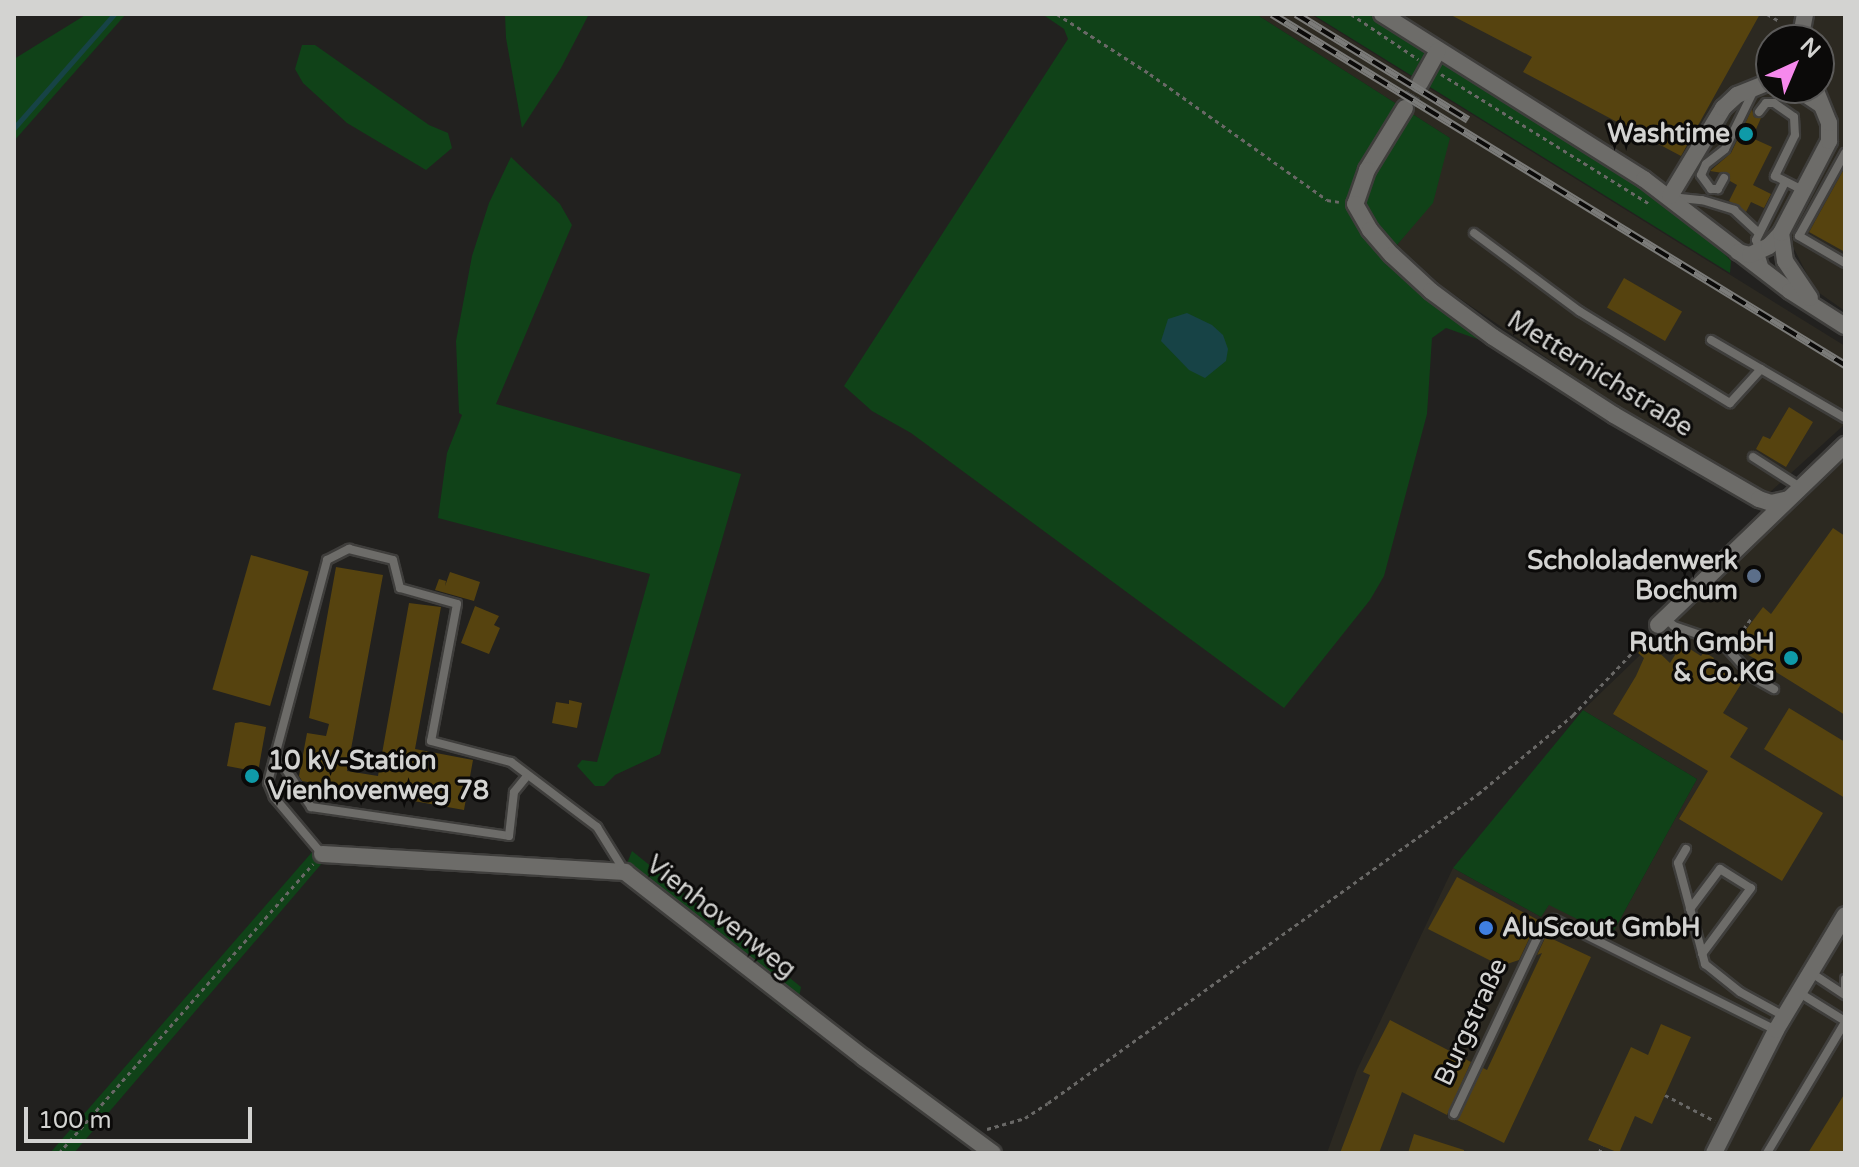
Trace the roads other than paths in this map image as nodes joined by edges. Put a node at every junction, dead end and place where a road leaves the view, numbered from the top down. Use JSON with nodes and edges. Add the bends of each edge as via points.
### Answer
{"nodes":[{"id":1,"x":1382,"y":14,"type":"edge"},
{"id":2,"x":1434,"y":59,"type":"junction"},
{"id":3,"x":1420,"y":83,"type":"tunnel mouth"},
{"id":4,"x":1755,"y":87,"type":"edge"},
{"id":5,"x":1755,"y":98,"type":"edge"},
{"id":6,"x":1822,"y":105,"type":"edge"},
{"id":7,"x":1405,"y":108,"type":"tunnel mouth"},
{"id":8,"x":1759,"y":112,"type":"dead end"},
{"id":9,"x":1845,"y":153,"type":"edge"},
{"id":10,"x":1724,"y":178,"type":"dead end"},
{"id":11,"x":1785,"y":182,"type":"junction"},
{"id":12,"x":1802,"y":190,"type":"junction"},
{"id":13,"x":1670,"y":196,"type":"junction"},
{"id":14,"x":1765,"y":221,"type":"junction"},
{"id":15,"x":1474,"y":233,"type":"dead end"},
{"id":16,"x":1768,"y":240,"type":"junction"},
{"id":17,"x":1738,"y":252,"type":"junction"},
{"id":18,"x":1845,"y":263,"type":"edge"},
{"id":19,"x":1767,"y":274,"type":"junction"},
{"id":20,"x":1822,"y":311,"type":"junction"},
{"id":21,"x":1845,"y":326,"type":"edge"},
{"id":22,"x":1711,"y":340,"type":"dead end"},
{"id":23,"x":1761,"y":369,"type":"junction"},
{"id":24,"x":1845,"y":418,"type":"edge"},
{"id":25,"x":1845,"y":445,"type":"edge"},
{"id":26,"x":1753,"y":457,"type":"dead end"},
{"id":27,"x":1794,"y":493,"type":"junction"},
{"id":28,"x":1662,"y":621,"type":"joint"},
{"id":29,"x":1709,"y":638,"type":"dead end"},
{"id":30,"x":1729,"y":647,"type":"road end"},
{"id":31,"x":1774,"y":689,"type":"dead end"},
{"id":32,"x":275,"y":753,"type":"junction"},
{"id":33,"x":527,"y":776,"type":"junction"},
{"id":34,"x":1686,"y":849,"type":"dead end"},
{"id":35,"x":322,"y":854,"type":"joint"},
{"id":36,"x":625,"y":872,"type":"junction"},
{"id":37,"x":1690,"y":909,"type":"junction"},
{"id":38,"x":1845,"y":915,"type":"edge"},
{"id":39,"x":1702,"y":954,"type":"junction"},
{"id":40,"x":1809,"y":972,"type":"junction"},
{"id":41,"x":1845,"y":979,"type":"edge"},
{"id":42,"x":1797,"y":992,"type":"junction"},
{"id":43,"x":1845,"y":992,"type":"edge"},
{"id":44,"x":1845,"y":1022,"type":"edge"},
{"id":45,"x":1780,"y":1023,"type":"junction"},
{"id":46,"x":1454,"y":1114,"type":"dead end"},
{"id":47,"x":993,"y":1153,"type":"edge"},
{"id":48,"x":1714,"y":1153,"type":"edge"},
{"id":49,"x":1767,"y":1153,"type":"edge"}],
"edges":[{"from":1,"to":2,"type":"street"},
{"from":2,"to":3,"type":"street"},
{"from":2,"to":13,"type":"street"},
{"from":4,"to":13,"type":"street","via":[[1723,108]]},
{"from":5,"to":10,"type":"lane","via":[[1725,149],[1701,175],[1711,189],[1718,189]]},
{"from":6,"to":12,"type":"street","via":[[1829,141]]},
{"from":7,"to":27,"type":"street","name":"Metternichstraße","via":[[1367,170],[1355,204],[1392,255],[1493,337],[1614,415],[1759,499],[1771,503]]},
{"from":8,"to":11,"type":"lane","via":[[1766,103],[1774,103],[1794,117],[1795,135],[1775,176]]},
{"from":9,"to":18,"type":"lane","via":[[1799,236]]},
{"from":11,"to":12,"type":"lane"},
{"from":11,"to":14,"type":"lane"},
{"from":12,"to":16,"type":"street"},
{"from":13,"to":16,"type":"lane","via":[[1734,210]]},
{"from":13,"to":17,"type":"street"},
{"from":14,"to":16,"type":"lane"},
{"from":14,"to":16,"type":"lane"},
{"from":15,"to":23,"type":"lane","via":[[1579,311],[1730,403]]},
{"from":16,"to":17,"type":"street","via":[[1750,255]]},
{"from":16,"to":19,"type":"lane"},
{"from":16,"to":20,"type":"street"},
{"from":17,"to":19,"type":"street"},
{"from":19,"to":20,"type":"street"},
{"from":20,"to":21,"type":"street"},
{"from":22,"to":23,"type":"lane"},
{"from":23,"to":24,"type":"lane"},
{"from":25,"to":27,"type":"street"},
{"from":26,"to":27,"type":"lane"},
{"from":27,"to":28,"type":"street"},
{"from":28,"to":29,"type":"lane"},
{"from":30,"to":31,"type":"lane","via":[[1754,678]]},
{"from":32,"to":33,"type":"lane","via":[[311,807],[509,836],[514,792]]},
{"from":32,"to":33,"type":"lane","via":[[327,560],[349,549],[393,560],[400,588],[457,604],[431,741],[511,762]]},
{"from":32,"to":35,"type":"lane","via":[[268,782],[274,797]]},
{"from":33,"to":36,"type":"lane","via":[[589,819]]},
{"from":34,"to":37,"type":"lane","via":[[1678,863]]},
{"from":35,"to":36,"type":"street","name":"Vienhovenweg"},
{"from":36,"to":47,"type":"street","name":"Vienhovenweg"},
{"from":37,"to":39,"type":"lane"},
{"from":37,"to":39,"type":"lane","via":[[1720,869],[1751,888]]},
{"from":38,"to":40,"type":"street"},
{"from":39,"to":45,"type":"lane","via":[[1705,964]]},
{"from":40,"to":42,"type":"street"},
{"from":40,"to":43,"type":"lane"},
{"from":41,"to":43,"type":"lane"},
{"from":42,"to":44,"type":"lane"},
{"from":42,"to":45,"type":"street"},
{"from":44,"to":49,"type":"lane"},
{"from":45,"to":46,"type":"lane","name":"Burgstraße","via":[[1554,919],[1543,926]]},
{"from":45,"to":48,"type":"street"}]}
